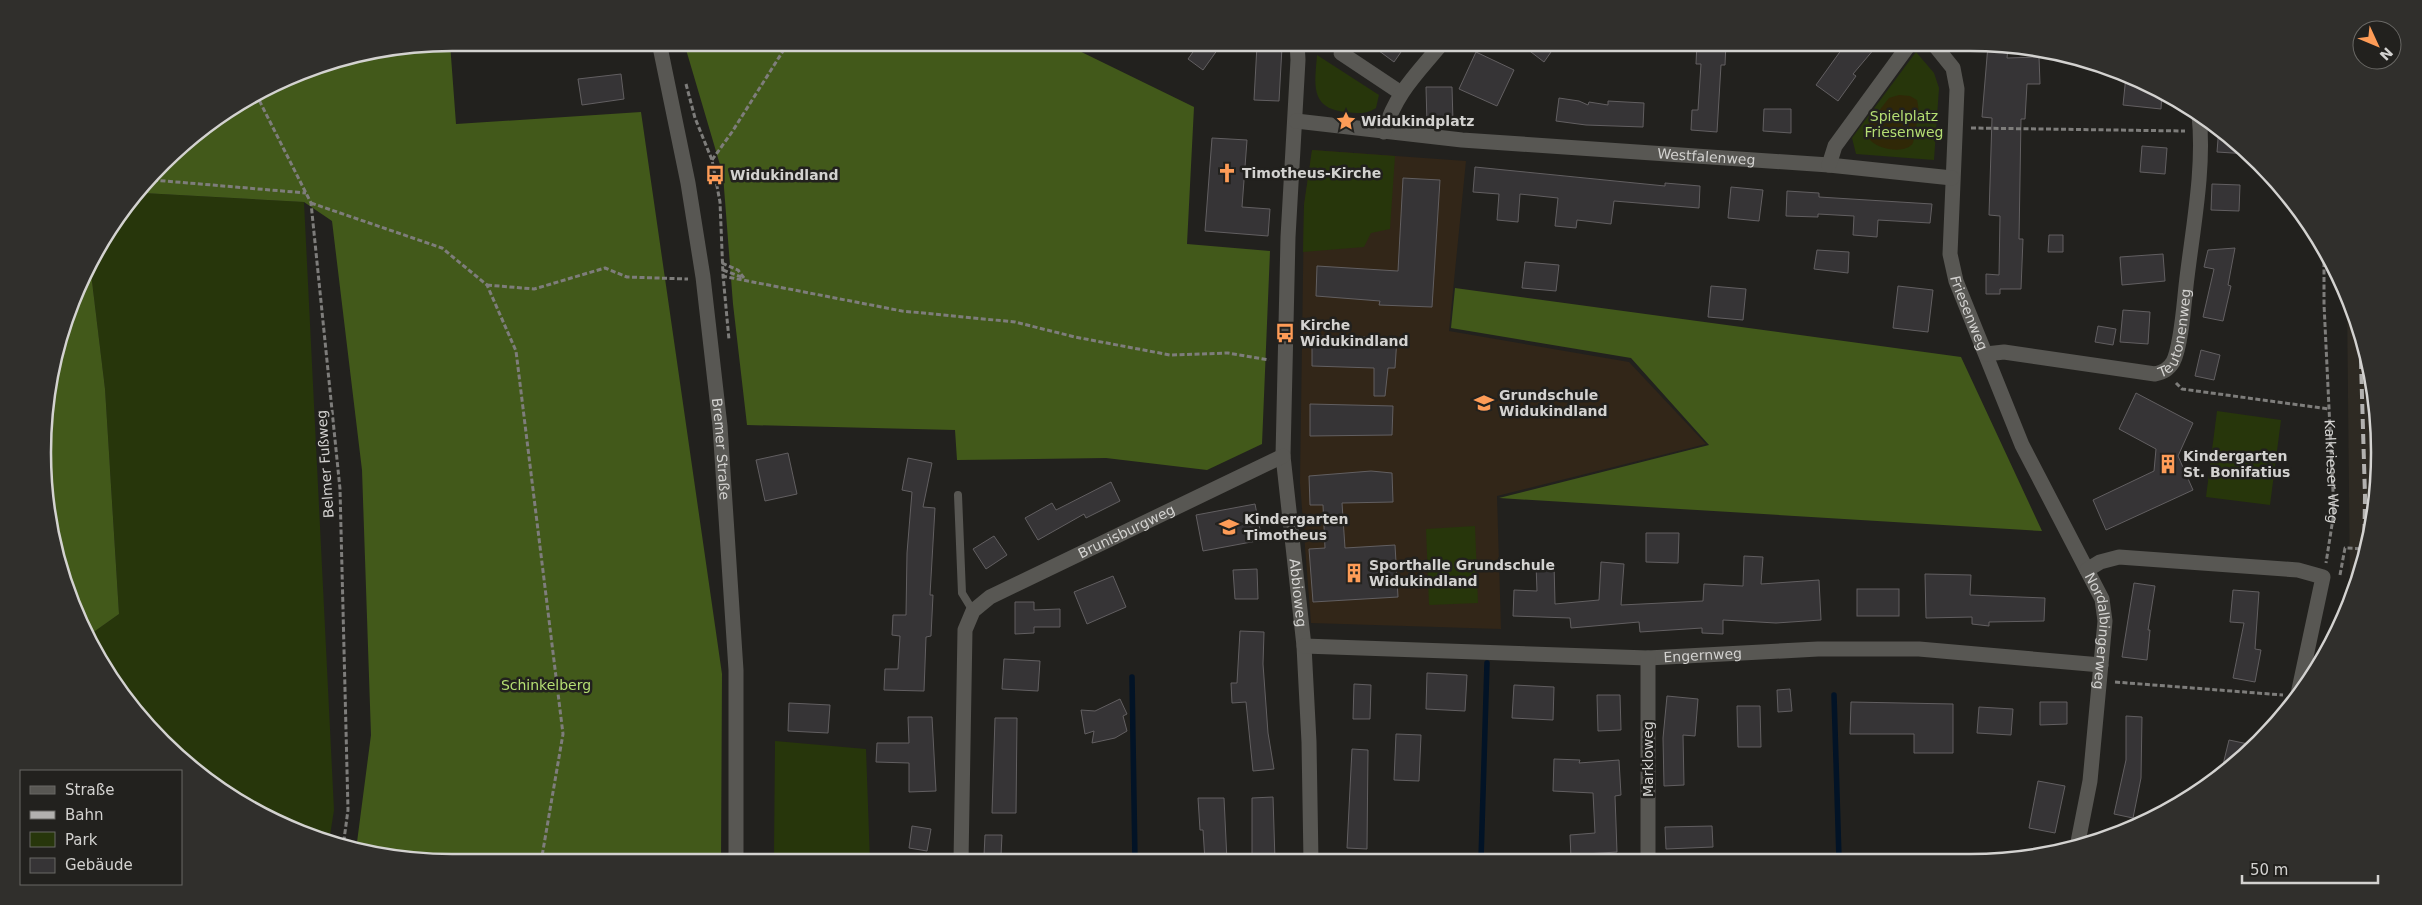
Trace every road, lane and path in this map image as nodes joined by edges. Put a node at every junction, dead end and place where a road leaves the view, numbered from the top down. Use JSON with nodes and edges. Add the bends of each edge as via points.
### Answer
{"nodes":[{"id":1,"x":661,"y":51,"type":"edge"},
{"id":2,"x":783,"y":51,"type":"edge"},
{"id":3,"x":1298,"y":51,"type":"edge"},
{"id":4,"x":1435,"y":51,"type":"edge"},
{"id":5,"x":1904,"y":51,"type":"edge"},
{"id":6,"x":1939,"y":51,"type":"edge"},
{"id":7,"x":1341,"y":54,"type":"dead end"},
{"id":8,"x":1400,"y":93,"type":"junction"},
{"id":9,"x":260,"y":101,"type":"edge"},
{"id":10,"x":1296,"y":121,"type":"junction"},
{"id":11,"x":2200,"y":125,"type":"edge"},
{"id":12,"x":1954,"y":128,"type":"junction"},
{"id":13,"x":1384,"y":132,"type":"junction"},
{"id":14,"x":2201,"y":132,"type":"junction"},
{"id":15,"x":712,"y":160,"type":"dead end"},
{"id":16,"x":1829,"y":165,"type":"junction"},
{"id":17,"x":1952,"y":178,"type":"junction"},
{"id":18,"x":158,"y":181,"type":"edge"},
{"id":19,"x":306,"y":193,"type":"junction"},
{"id":20,"x":311,"y":203,"type":"junction"},
{"id":21,"x":722,"y":263,"type":"dead end"},
{"id":22,"x":2325,"y":267,"type":"edge"},
{"id":23,"x":723,"y":270,"type":"dead end"},
{"id":24,"x":723,"y":276,"type":"dead end"},
{"id":25,"x":744,"y":278,"type":"junction"},
{"id":26,"x":682,"y":279,"type":"dead end"},
{"id":27,"x":487,"y":285,"type":"junction"},
{"id":28,"x":1986,"y":354,"type":"junction"},
{"id":29,"x":1284,"y":363,"type":"junction"},
{"id":30,"x":2166,"y":371,"type":"junction"},
{"id":31,"x":2329,"y":409,"type":"junction"},
{"id":32,"x":1283,"y":456,"type":"junction"},
{"id":33,"x":958,"y":495,"type":"dead end"},
{"id":34,"x":2359,"y":549,"type":"edge"},
{"id":35,"x":2087,"y":570,"type":"junction"},
{"id":36,"x":2324,"y":577,"type":"junction"},
{"id":37,"x":2339,"y":577,"type":"dead end"},
{"id":38,"x":973,"y":611,"type":"junction"},
{"id":39,"x":1304,"y":646,"type":"junction"},
{"id":40,"x":1648,"y":658,"type":"junction"},
{"id":41,"x":2100,"y":673,"type":"junction"},
{"id":42,"x":2294,"y":689,"type":"edge"},
{"id":43,"x":2290,"y":695,"type":"edge"},
{"id":44,"x":344,"y":838,"type":"edge"},
{"id":45,"x":2079,"y":838,"type":"edge"},
{"id":46,"x":543,"y":854,"type":"edge"},
{"id":47,"x":736,"y":854,"type":"edge"},
{"id":48,"x":961,"y":854,"type":"edge"},
{"id":49,"x":1311,"y":854,"type":"edge"},
{"id":50,"x":1648,"y":854,"type":"edge"}],
"edges":[{"from":1,"to":47,"type":"street","name":"Bremer Straße","via":[[703,277],[720,426],[736,670]]},
{"from":2,"to":15,"type":"path"},
{"from":3,"to":10,"type":"street"},
{"from":4,"to":8,"type":"street"},
{"from":5,"to":16,"type":"street","via":[[1835,146]]},
{"from":6,"to":12,"type":"street","name":"Friesenweg","via":[[1953,68],[1957,89]]},
{"from":7,"to":8,"type":"street"},
{"from":8,"to":13,"type":"street","via":[[1391,108]]},
{"from":9,"to":19,"type":"path","name":"Belmer Fußweg"},
{"from":10,"to":13,"type":"street"},
{"from":10,"to":29,"type":"street","name":"Abbioweg"},
{"from":11,"to":14,"type":"street","name":"Teutonenweg"},
{"from":12,"to":14,"type":"path"},
{"from":12,"to":17,"type":"street","name":"Friesenweg"},
{"from":13,"to":16,"type":"street","name":"Westfalenweg"},
{"from":14,"to":30,"type":"street","name":"Teutonenweg","via":[[2183,316],[2174,360]]},
{"from":16,"to":17,"type":"street","name":"Westfalenweg"},
{"from":17,"to":28,"type":"street","name":"Friesenweg","via":[[1950,254],[1956,281]]},
{"from":18,"to":19,"type":"path"},
{"from":19,"to":20,"type":"path","name":"Belmer Fußweg"},
{"from":20,"to":27,"type":"path","via":[[441,247]]},
{"from":20,"to":44,"type":"path","name":"Belmer Fußweg","via":[[340,488],[348,810]]},
{"from":21,"to":25,"type":"path","via":[[738,270]]},
{"from":22,"to":31,"type":"path","name":"Kalkrieser Weg"},
{"from":23,"to":25,"type":"path"},
{"from":24,"to":25,"type":"path","via":[[734,280]]},
{"from":25,"to":29,"type":"path","via":[[902,311],[1015,322],[1170,355],[1228,353]]},
{"from":26,"to":27,"type":"path","via":[[627,277],[605,268],[534,288]]},
{"from":27,"to":46,"type":"path","via":[[516,351],[563,734]]},
{"from":28,"to":30,"type":"street","name":"Teutonenweg","via":[[2004,352],[2155,374]]},
{"from":28,"to":35,"type":"street","name":"Friesenweg","via":[[2022,445]]},
{"from":29,"to":32,"type":"street","name":"Abbioweg"},
{"from":30,"to":31,"type":"path","via":[[2182,389]]},
{"from":31,"to":36,"type":"path","name":"Kalkrieser Weg","via":[[2334,512]]},
{"from":32,"to":38,"type":"street","name":"Brunisburgweg","via":[[990,597]]},
{"from":32,"to":39,"type":"street","name":"Abbioweg"},
{"from":33,"to":38,"type":"lane","via":[[962,593]]},
{"from":34,"to":37,"type":"path","via":[[2345,548]]},
{"from":35,"to":36,"type":"street","name":"Nordalbingerweg","via":[[2100,562],[2119,557],[2298,570]]},
{"from":35,"to":41,"type":"street","name":"Nordalbingerweg","via":[[2102,599],[2104,614]]},
{"from":36,"to":42,"type":"street"},
{"from":38,"to":48,"type":"street","via":[[965,630]]},
{"from":39,"to":40,"type":"street","name":"Engernweg"},
{"from":39,"to":49,"type":"street","name":"Abbioweg"},
{"from":40,"to":41,"type":"street","name":"Engernweg","via":[[1818,649],[1919,648]]},
{"from":40,"to":50,"type":"street","name":"Markloweg"},
{"from":41,"to":43,"type":"path"},
{"from":41,"to":45,"type":"street","name":"Nordalbingerweg","via":[[2090,781]]}]}
